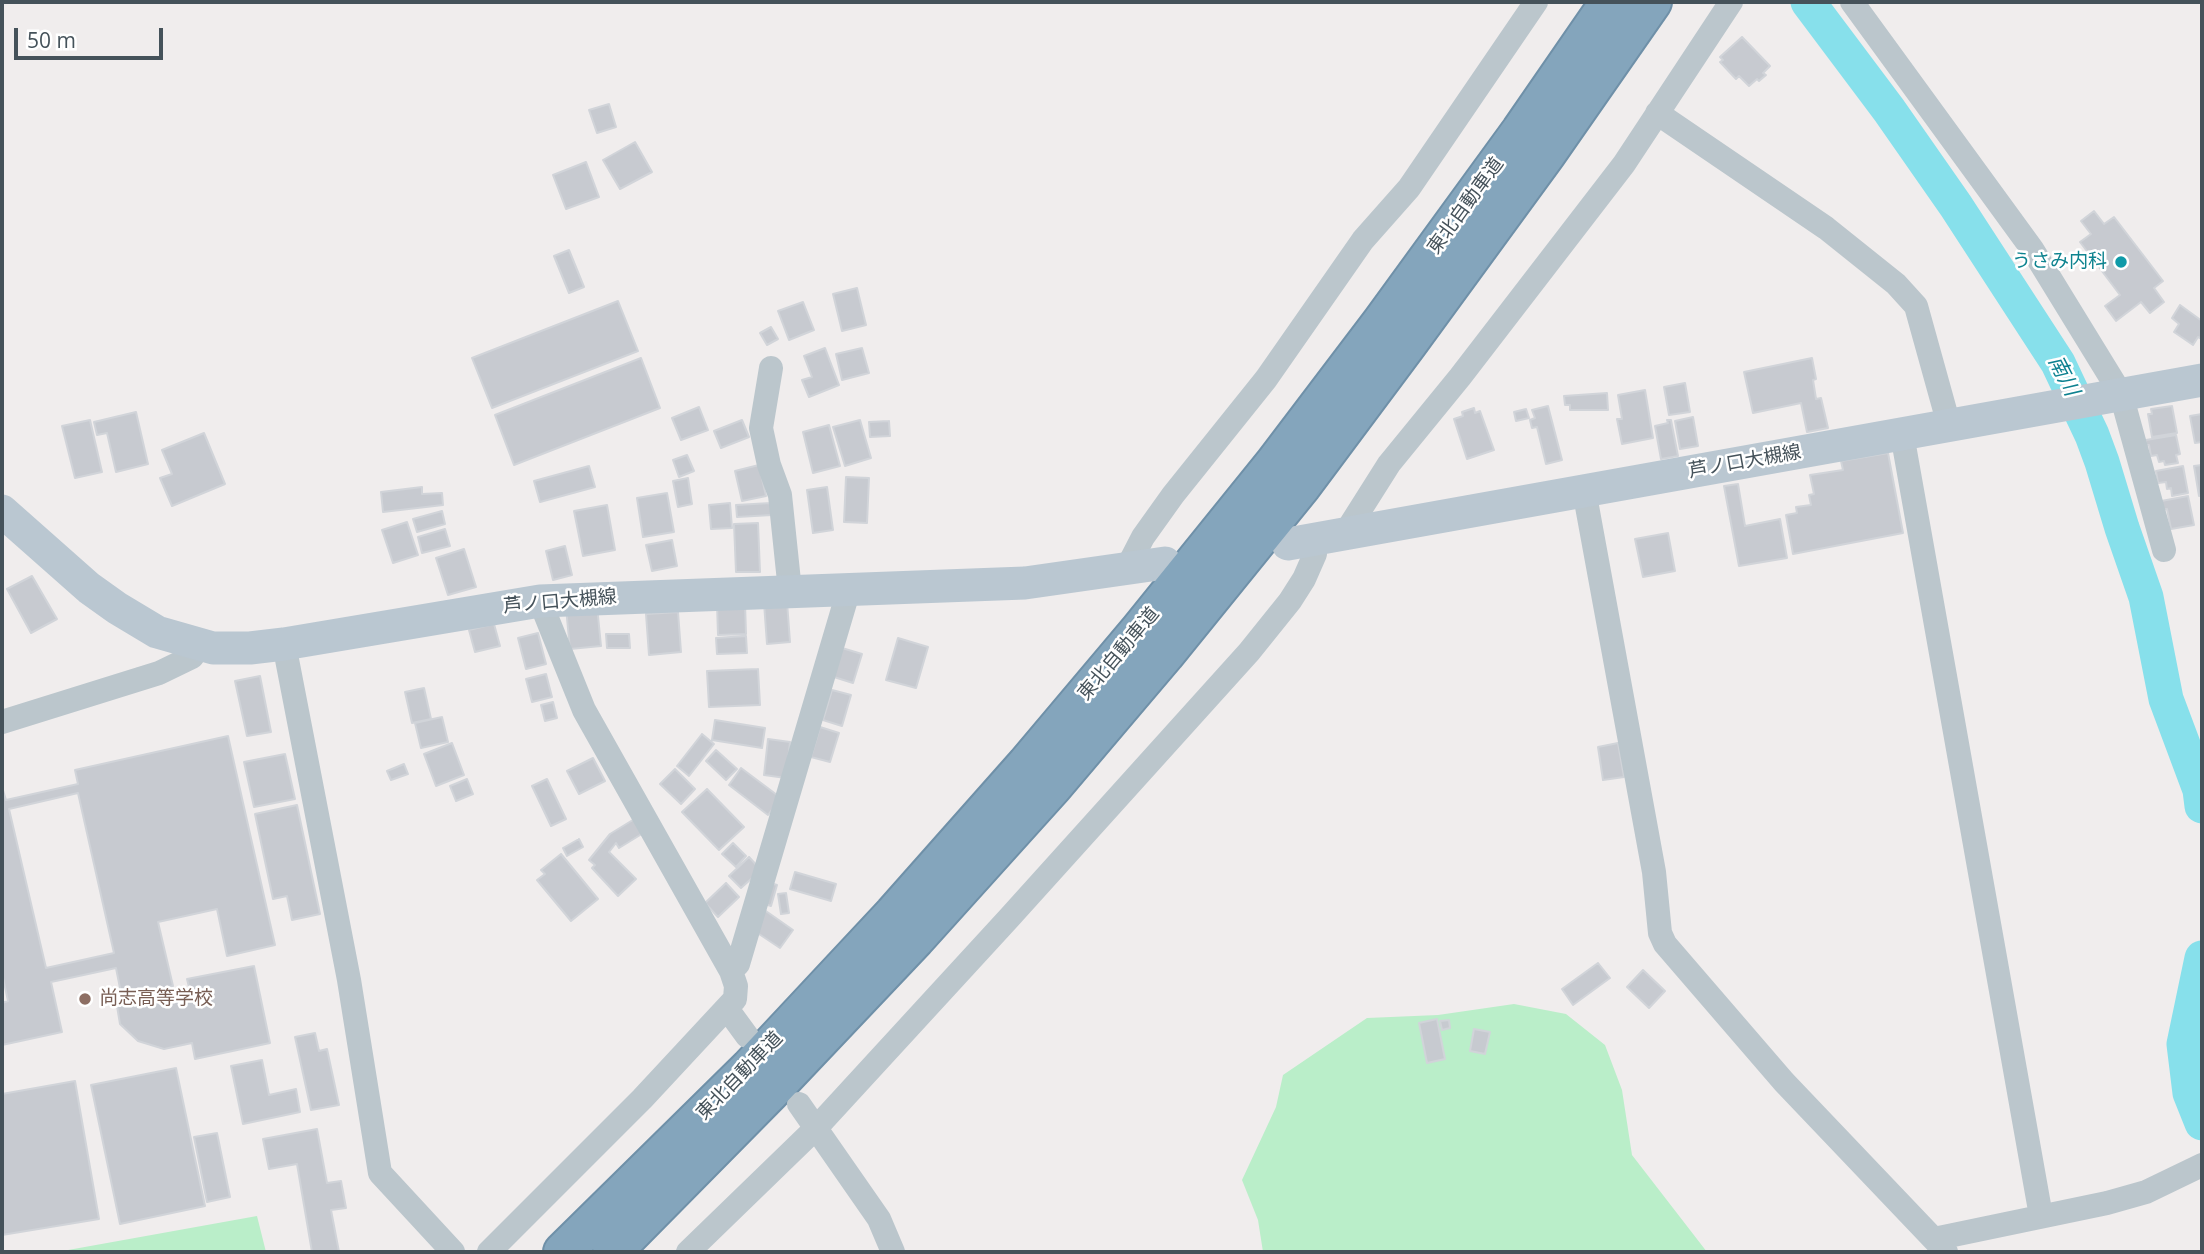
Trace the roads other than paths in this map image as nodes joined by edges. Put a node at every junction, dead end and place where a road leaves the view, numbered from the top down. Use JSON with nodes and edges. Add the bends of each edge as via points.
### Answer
{"nodes":[{"id":1,"x":1536,"y":2,"type":"edge"},
{"id":2,"x":1610,"y":2,"type":"edge"},
{"id":3,"x":1652,"y":2,"type":"edge"},
{"id":4,"x":1731,"y":2,"type":"edge"},
{"id":5,"x":1852,"y":2,"type":"edge"},
{"id":6,"x":1657,"y":113,"type":"junction"},
{"id":7,"x":771,"y":368,"type":"dead end"},
{"id":8,"x":2202,"y":380,"type":"edge"},
{"id":9,"x":2115,"y":395,"type":"junction"},
{"id":10,"x":1949,"y":425,"type":"junction"},
{"id":11,"x":1902,"y":434,"type":"junction"},
{"id":12,"x":1584,"y":490,"type":"junction"},
{"id":13,"x":2,"y":511,"type":"edge"},
{"id":14,"x":1316,"y":538,"type":"junction"},
{"id":15,"x":2164,"y":550,"type":"dead end"},
{"id":16,"x":1165,"y":563,"type":"dead end"},
{"id":17,"x":1127,"y":568,"type":"junction"},
{"id":18,"x":849,"y":589,"type":"junction"},
{"id":19,"x":790,"y":591,"type":"junction"},
{"id":20,"x":540,"y":601,"type":"junction"},
{"id":21,"x":284,"y":644,"type":"junction"},
{"id":22,"x":200,"y":646,"type":"junction"},
{"id":23,"x":2,"y":722,"type":"edge"},
{"id":24,"x":730,"y":971,"type":"junction"},
{"id":25,"x":727,"y":1010,"type":"junction"},
{"id":26,"x":747,"y":1036,"type":"dead end"},
{"id":27,"x":799,"y":1104,"type":"dead end"},
{"id":28,"x":817,"y":1127,"type":"junction"},
{"id":29,"x":2194,"y":1169,"type":"edge"},
{"id":30,"x":2041,"y":1216,"type":"junction"},
{"id":31,"x":1940,"y":1246,"type":"edge"},
{"id":32,"x":453,"y":1252,"type":"edge"},
{"id":33,"x":489,"y":1252,"type":"edge"},
{"id":34,"x":563,"y":1252,"type":"edge"},
{"id":35,"x":612,"y":1252,"type":"edge"},
{"id":36,"x":688,"y":1252,"type":"edge"},
{"id":37,"x":893,"y":1252,"type":"edge"}],
"edges":[{"from":1,"to":17,"type":"street","via":[[1409,188],[1363,240],[1266,379],[1173,495]]},
{"from":2,"to":34,"type":"highway","name":"東北自動車道","via":[[1382,322],[1140,630],[876,933],[750,1068]]},
{"from":3,"to":35,"type":"highway","name":"東北自動車道","via":[[1408,344],[1302,485],[1165,654],[915,939]]},
{"from":4,"to":6,"type":"street"},
{"from":5,"to":9,"type":"street","via":[[2032,249]]},
{"from":6,"to":10,"type":"street","via":[[1826,228],[1896,284],[1916,306]]},
{"from":6,"to":14,"type":"street","via":[[1624,164],[1460,377],[1389,464]]},
{"from":7,"to":19,"type":"street","via":[[761,428],[780,495]]},
{"from":8,"to":9,"type":"main road","name":"芦ノ口大槻線"},
{"from":9,"to":10,"type":"main road","name":"芦ノ口大槻線"},
{"from":9,"to":15,"type":"street"},
{"from":10,"to":11,"type":"main road","name":"芦ノ口大槻線"},
{"from":11,"to":12,"type":"main road","name":"芦ノ口大槻線"},
{"from":11,"to":30,"type":"street"},
{"from":12,"to":14,"type":"main road","name":"芦ノ口大槻線"},
{"from":12,"to":31,"type":"street","via":[[1665,944],[1784,1082]]},
{"from":13,"to":22,"type":"main road","name":"芦ノ口大槻線","via":[[117,608],[157,632]]},
{"from":14,"to":28,"type":"street","via":[[1315,554],[1304,579],[1249,652]]},
{"from":16,"to":17,"type":"main road","name":"芦ノ口大槻線"},
{"from":17,"to":18,"type":"main road","name":"芦ノ口大槻線","via":[[1025,583]]},
{"from":18,"to":19,"type":"main road","name":"芦ノ口大槻線"},
{"from":18,"to":24,"type":"street","via":[[738,964]]},
{"from":19,"to":20,"type":"main road","name":"芦ノ口大槻線"},
{"from":20,"to":21,"type":"main road","name":"芦ノ口大槻線"},
{"from":20,"to":24,"type":"street","via":[[584,710]]},
{"from":21,"to":22,"type":"main road","name":"芦ノ口大槻線","via":[[231,649]]},
{"from":21,"to":32,"type":"street","via":[[349,980],[380,1173]]},
{"from":22,"to":23,"type":"street","via":[[192,657],[159,673]]},
{"from":24,"to":25,"type":"street","via":[[736,986],[735,999]]},
{"from":25,"to":26,"type":"street"},
{"from":25,"to":33,"type":"street"},
{"from":27,"to":28,"type":"street"},
{"from":28,"to":36,"type":"street"},
{"from":28,"to":37,"type":"street","via":[[879,1219]]},
{"from":29,"to":30,"type":"street","via":[[2146,1192]]},
{"from":30,"to":31,"type":"street"}]}
